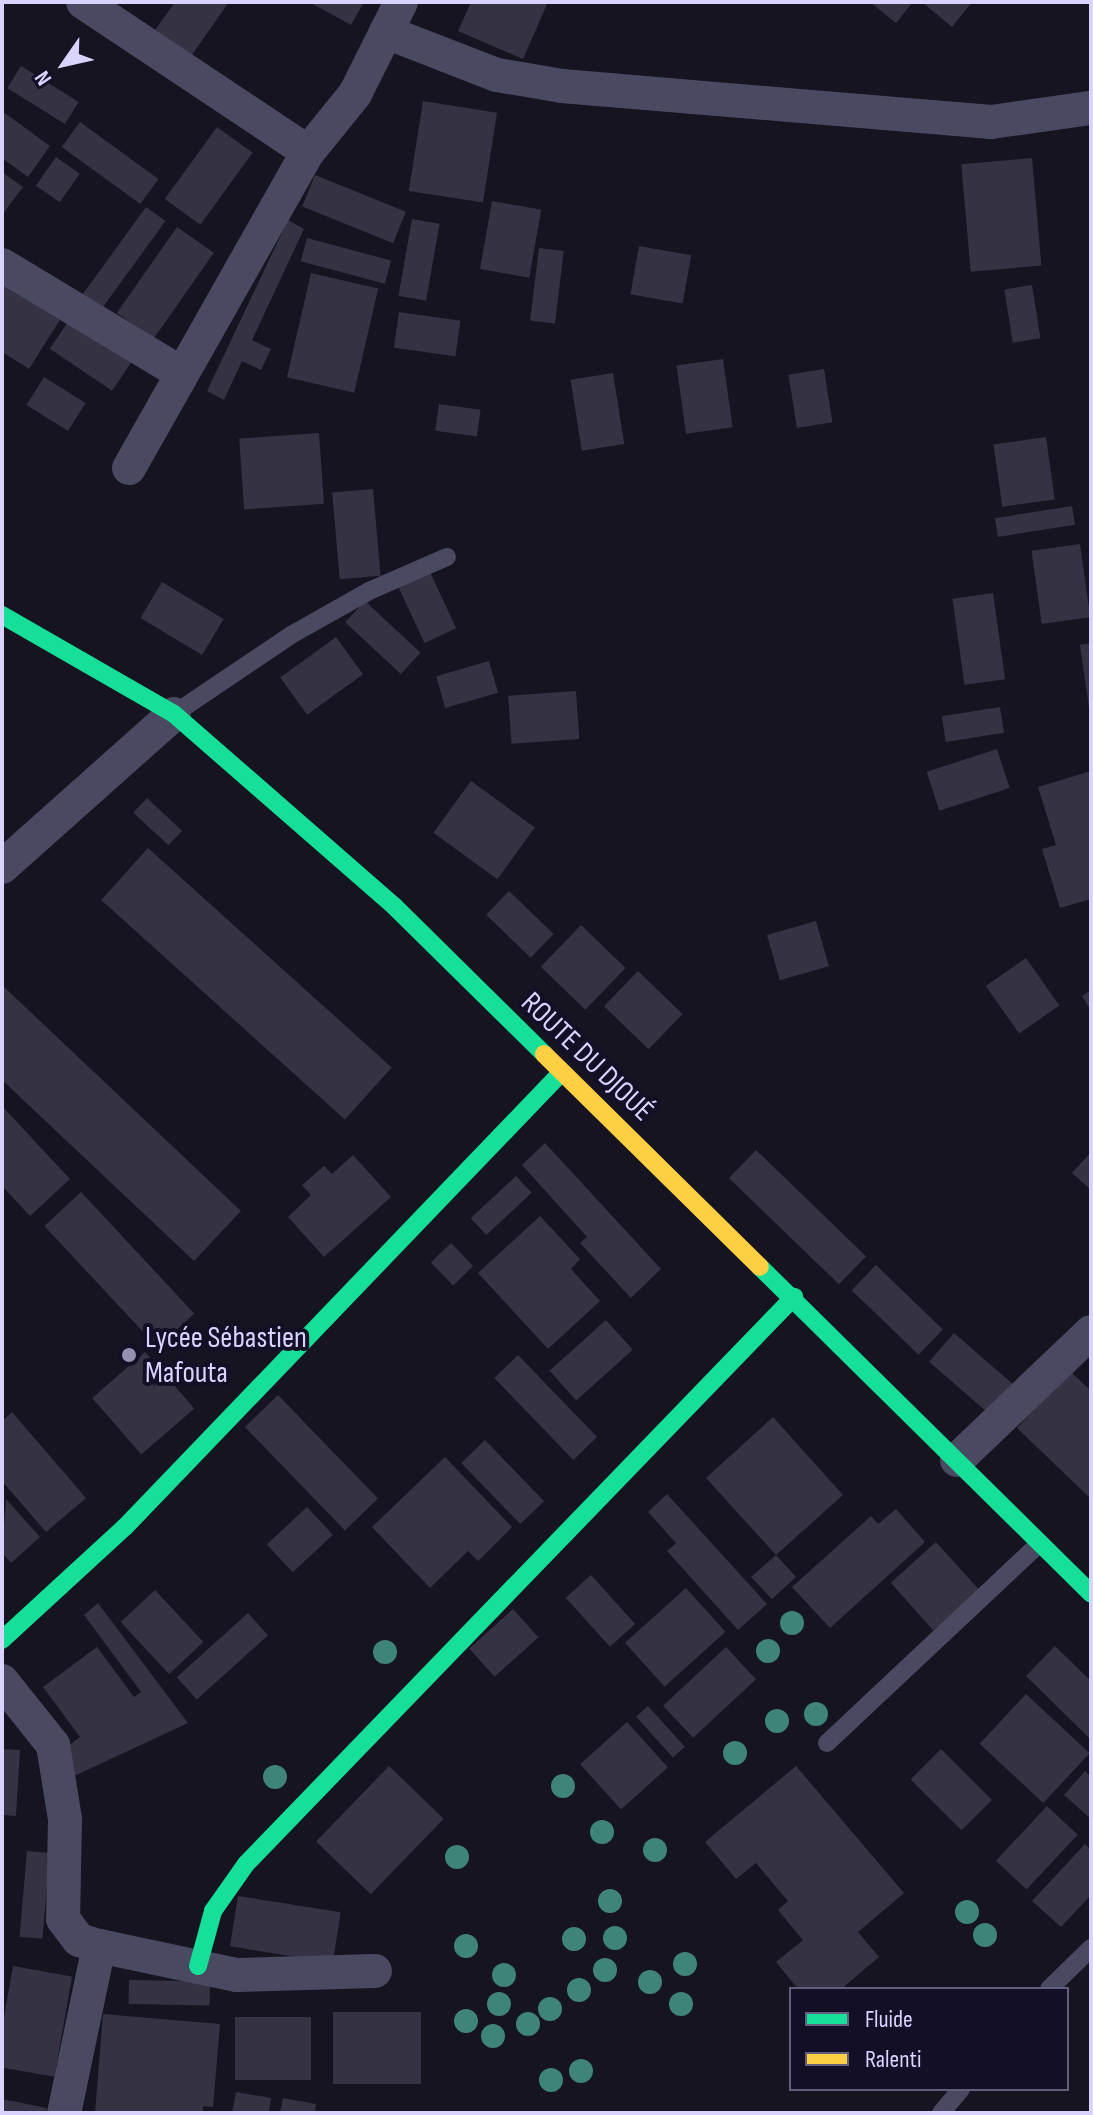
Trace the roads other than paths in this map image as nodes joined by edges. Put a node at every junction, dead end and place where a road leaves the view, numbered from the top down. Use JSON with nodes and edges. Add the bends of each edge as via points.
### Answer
{"nodes":[{"id":1,"x":83,"y":2,"type":"edge"},
{"id":2,"x":394,"y":17,"type":"edge"},
{"id":3,"x":1091,"y":108,"type":"edge"},
{"id":4,"x":308,"y":152,"type":"junction"},
{"id":5,"x":2,"y":265,"type":"edge"},
{"id":6,"x":181,"y":373,"type":"junction"},
{"id":7,"x":129,"y":468,"type":"dead end"},
{"id":8,"x":447,"y":557,"type":"dead end"},
{"id":9,"x":2,"y":615,"type":"edge"},
{"id":10,"x":174,"y":714,"type":"junction"},
{"id":11,"x":2,"y":867,"type":"edge"},
{"id":12,"x":561,"y":1073,"type":"junction"},
{"id":13,"x":794,"y":1297,"type":"junction"},
{"id":14,"x":1091,"y":1332,"type":"edge"},
{"id":15,"x":957,"y":1460,"type":"junction"},
{"id":16,"x":1040,"y":1543,"type":"junction"},
{"id":17,"x":1091,"y":1593,"type":"edge"},
{"id":18,"x":2,"y":1640,"type":"edge"},
{"id":19,"x":2,"y":1681,"type":"edge"},
{"id":20,"x":827,"y":1743,"type":"dead end"},
{"id":21,"x":99,"y":1946,"type":"junction"},
{"id":22,"x":1091,"y":1948,"type":"edge"},
{"id":23,"x":198,"y":1966,"type":"junction"},
{"id":24,"x":375,"y":1971,"type":"dead end"},
{"id":25,"x":1051,"y":1987,"type":"edge"},
{"id":26,"x":959,"y":2091,"type":"edge"},
{"id":27,"x":64,"y":2113,"type":"edge"},
{"id":28,"x":941,"y":2113,"type":"edge"}],
"edges":[{"from":1,"to":4,"type":"street"},
{"from":2,"to":3,"type":"street","via":[[497,75],[562,86],[991,122]]},
{"from":2,"to":4,"type":"street","via":[[355,94]]},
{"from":4,"to":6,"type":"street"},
{"from":5,"to":6,"type":"street"},
{"from":6,"to":7,"type":"street"},
{"from":8,"to":10,"type":"lane","via":[[369,591],[291,635]]},
{"from":9,"to":10,"type":"street","name":"ROUTE DU DJOUÉ"},
{"from":10,"to":11,"type":"street"},
{"from":10,"to":12,"type":"street","name":"ROUTE DU DJOUÉ","via":[[394,906]]},
{"from":12,"to":13,"type":"street","name":"ROUTE DU DJOUÉ"},
{"from":12,"to":18,"type":"street","via":[[125,1527]]},
{"from":13,"to":15,"type":"street","name":"ROUTE DU DJOUÉ"},
{"from":13,"to":23,"type":"street","via":[[246,1864],[213,1911]]},
{"from":14,"to":15,"type":"street"},
{"from":15,"to":16,"type":"street","name":"ROUTE DU DJOUÉ"},
{"from":16,"to":17,"type":"street","name":"ROUTE DU DJOUÉ"},
{"from":16,"to":20,"type":"lane"},
{"from":19,"to":21,"type":"street","via":[[53,1745],[65,1819],[63,1919],[79,1940]]},
{"from":21,"to":23,"type":"street"},
{"from":21,"to":27,"type":"street"},
{"from":22,"to":25,"type":"lane"},
{"from":23,"to":24,"type":"street","via":[[237,1975]]},
{"from":26,"to":28,"type":"lane"}]}
